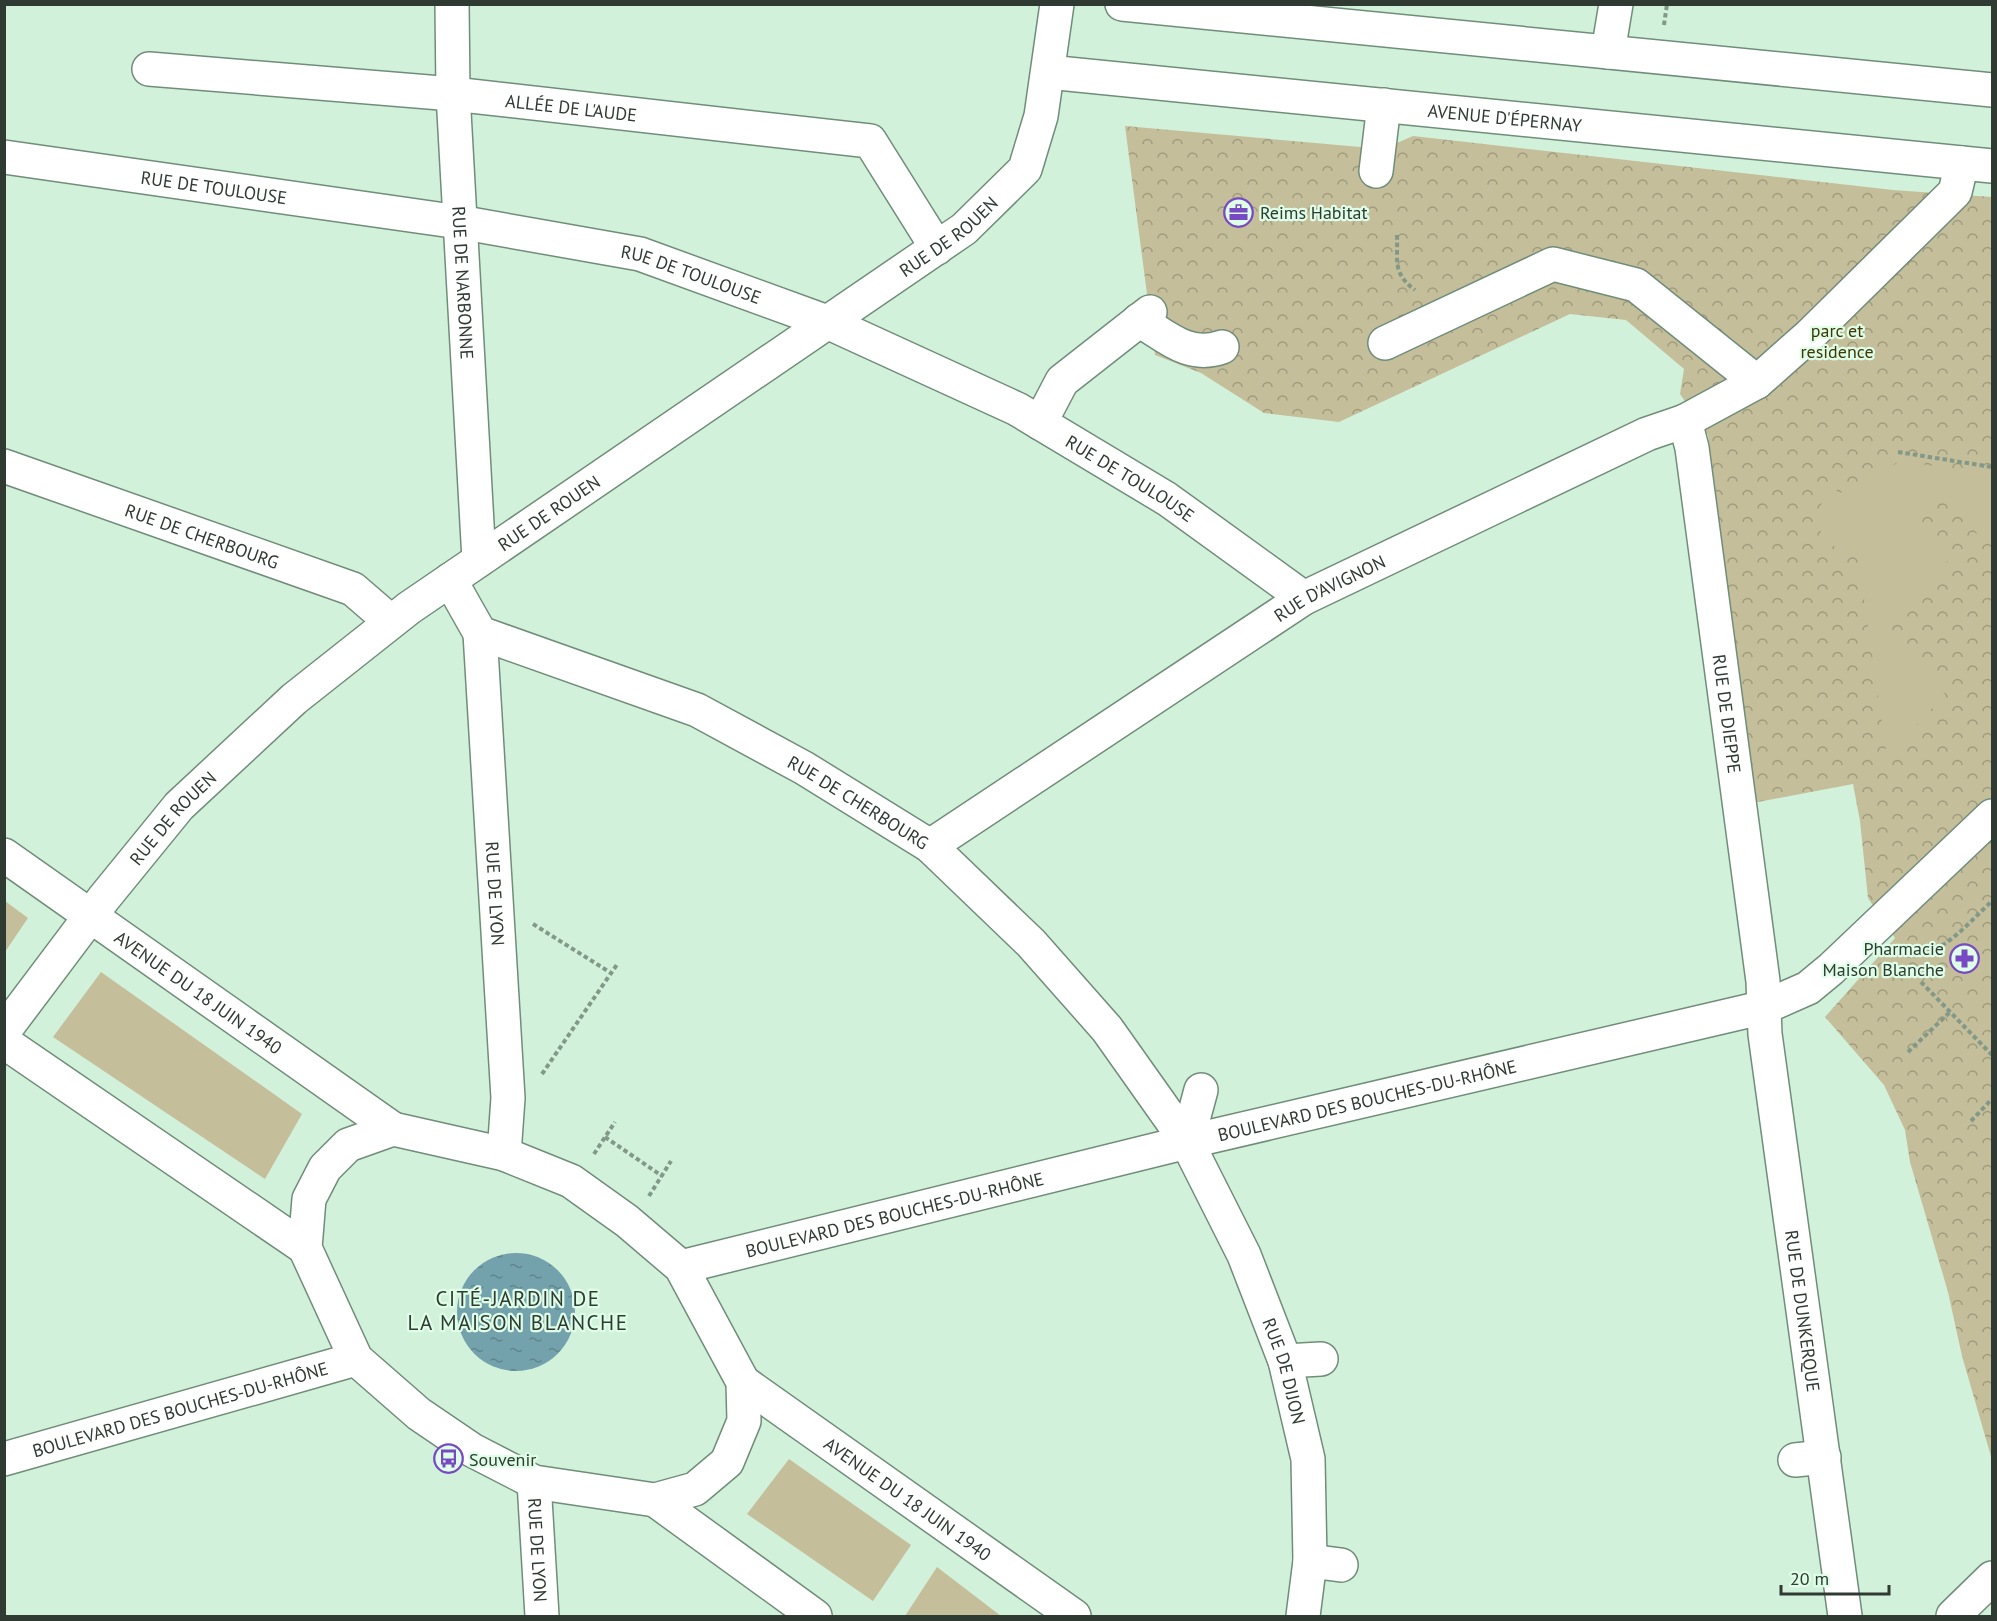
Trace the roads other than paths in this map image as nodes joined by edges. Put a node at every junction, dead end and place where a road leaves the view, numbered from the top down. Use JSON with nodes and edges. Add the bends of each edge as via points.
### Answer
{"nodes":[{"id":1,"x":452,"y":4,"type":"edge"},
{"id":2,"x":1057,"y":4,"type":"edge"},
{"id":3,"x":1122,"y":4,"type":"edge"},
{"id":4,"x":1616,"y":4,"type":"edge"},
{"id":5,"x":1608,"y":52,"type":"junction"},
{"id":6,"x":148,"y":69,"type":"dead end"},
{"id":7,"x":1048,"y":72,"type":"junction"},
{"id":8,"x":1992,"y":90,"type":"edge"},
{"id":9,"x":453,"y":93,"type":"junction"},
{"id":10,"x":1384,"y":105,"type":"junction"},
{"id":11,"x":4,"y":157,"type":"edge"},
{"id":12,"x":1977,"y":165,"type":"edge"},
{"id":13,"x":1376,"y":171,"type":"dead end"},
{"id":14,"x":459,"y":222,"type":"junction"},
{"id":15,"x":937,"y":248,"type":"junction"},
{"id":16,"x":827,"y":322,"type":"junction"},
{"id":17,"x":1385,"y":343,"type":"dead end"},
{"id":18,"x":1222,"y":347,"type":"dead end"},
{"id":19,"x":1757,"y":382,"type":"junction"},
{"id":20,"x":1685,"y":421,"type":"junction"},
{"id":21,"x":1040,"y":423,"type":"junction"},
{"id":22,"x":4,"y":466,"type":"edge"},
{"id":23,"x":479,"y":560,"type":"junction"},
{"id":24,"x":450,"y":580,"type":"junction"},
{"id":25,"x":1304,"y":598,"type":"junction"},
{"id":26,"x":390,"y":621,"type":"junction"},
{"id":27,"x":480,"y":633,"type":"junction"},
{"id":28,"x":1992,"y":816,"type":"edge"},
{"id":29,"x":930,"y":846,"type":"junction"},
{"id":30,"x":4,"y":855,"type":"edge"},
{"id":31,"x":91,"y":916,"type":"junction"},
{"id":32,"x":1765,"y":1007,"type":"junction"},
{"id":33,"x":4,"y":1031,"type":"edge"},
{"id":34,"x":4,"y":1042,"type":"edge"},
{"id":35,"x":1201,"y":1090,"type":"dead end"},
{"id":36,"x":393,"y":1129,"type":"junction"},
{"id":37,"x":1187,"y":1142,"type":"junction"},
{"id":38,"x":504,"y":1154,"type":"junction"},
{"id":39,"x":305,"y":1248,"type":"junction"},
{"id":40,"x":681,"y":1268,"type":"junction"},
{"id":41,"x":356,"y":1359,"type":"junction"},
{"id":42,"x":1321,"y":1359,"type":"dead end"},
{"id":43,"x":1285,"y":1361,"type":"junction"},
{"id":44,"x":743,"y":1382,"type":"junction"},
{"id":45,"x":4,"y":1459,"type":"edge"},
{"id":46,"x":534,"y":1482,"type":"junction"},
{"id":47,"x":655,"y":1500,"type":"junction"},
{"id":48,"x":1992,"y":1578,"type":"edge"},
{"id":49,"x":542,"y":1617,"type":"edge"},
{"id":50,"x":815,"y":1617,"type":"edge"},
{"id":51,"x":1074,"y":1617,"type":"edge"},
{"id":52,"x":1303,"y":1617,"type":"edge"},
{"id":53,"x":1845,"y":1617,"type":"edge"},
{"id":54,"x":1953,"y":1617,"type":"edge"}],
"edges":[{"from":1,"to":9,"type":"street","name":"RUE DE NARBONNE"},
{"from":2,"to":7,"type":"street","name":"RUE DE ROUEN"},
{"from":3,"to":5,"type":"street"},
{"from":4,"to":5,"type":"street"},
{"from":5,"to":8,"type":"street"},
{"from":6,"to":9,"type":"street","name":"ALLÉE DE L'AUDE"},
{"from":7,"to":10,"type":"street","name":"AVENUE D'ÉPERNAY"},
{"from":7,"to":15,"type":"street","name":"RUE DE ROUEN","via":[[1041,116],[1025,169],[964,229]]},
{"from":9,"to":14,"type":"street","name":"RUE DE NARBONNE"},
{"from":9,"to":15,"type":"street","name":"ALLÉE DE L'AUDE","via":[[870,141]]},
{"from":10,"to":12,"type":"street","name":"AVENUE D'ÉPERNAY"},
{"from":10,"to":13,"type":"street"},
{"from":11,"to":14,"type":"street","name":"RUE DE TOULOUSE"},
{"from":12,"to":19,"type":"street","name":"AVENUE D'ÉPERNAY","via":[[1955,192]]},
{"from":14,"to":16,"type":"street","name":"RUE DE TOULOUSE","via":[[640,254]]},
{"from":14,"to":23,"type":"street","name":"RUE DE NARBONNE"},
{"from":15,"to":16,"type":"street","name":"RUE DE ROUEN"},
{"from":16,"to":21,"type":"street","name":"RUE DE TOULOUSE"},
{"from":16,"to":23,"type":"street","name":"RUE DE ROUEN"},
{"from":17,"to":19,"type":"street","via":[[1552,264],[1636,285]]},
{"from":18,"to":21,"type":"street","via":[[1206,353],[1187,349],[1145,316],[1062,381]]},
{"from":19,"to":20,"type":"street","name":"RUE D'AVIGNON"},
{"from":20,"to":25,"type":"street","name":"RUE D'AVIGNON","via":[[1647,434]]},
{"from":20,"to":32,"type":"street","name":"RUE DE DIEPPE","via":[[1692,447]]},
{"from":21,"to":25,"type":"street","name":"RUE DE TOULOUSE","via":[[1167,499]]},
{"from":22,"to":26,"type":"street","name":"RUE DE CHERBOURG","via":[[353,589]]},
{"from":23,"to":24,"type":"street","name":"RUE DE ROUEN"},
{"from":24,"to":26,"type":"street","name":"RUE DE ROUEN"},
{"from":24,"to":27,"type":"street"},
{"from":25,"to":29,"type":"street","name":"RUE D'AVIGNON","via":[[1261,640]]},
{"from":26,"to":31,"type":"street","name":"RUE DE ROUEN","via":[[294,699],[179,806]]},
{"from":27,"to":29,"type":"street","name":"RUE DE CHERBOURG","via":[[697,710],[804,768]]},
{"from":27,"to":38,"type":"street","name":"RUE DE LYON","via":[[508,1089]]},
{"from":28,"to":32,"type":"street","name":"BOULEVARD DES BOUCHES-DU-RHÔNE","via":[[1808,988]]},
{"from":29,"to":37,"type":"street","name":"RUE DE CHERBOURG","via":[[1031,943],[1107,1029]]},
{"from":30,"to":31,"type":"street","name":"AVENUE DU 18 JUIN 1940"},
{"from":31,"to":33,"type":"street","name":"RUE DE ROUEN"},
{"from":31,"to":36,"type":"street","name":"AVENUE DU 18 JUIN 1940"},
{"from":32,"to":37,"type":"street","name":"BOULEVARD DES BOUCHES-DU-RHÔNE"},
{"from":32,"to":53,"type":"street","name":"RUE DE DUNKERQUE","via":[[1809,1459]]},
{"from":34,"to":39,"type":"street"},
{"from":35,"to":37,"type":"street"},
{"from":36,"to":38,"type":"street"},
{"from":36,"to":39,"type":"street","via":[[348,1144],[325,1168],[309,1199]]},
{"from":37,"to":40,"type":"street","name":"BOULEVARD DES BOUCHES-DU-RHÔNE"},
{"from":37,"to":43,"type":"street","name":"RUE DE DIJON","via":[[1244,1255]]},
{"from":38,"to":40,"type":"street","via":[[571,1181],[627,1221]]},
{"from":39,"to":41,"type":"street"},
{"from":40,"to":44,"type":"street"},
{"from":41,"to":45,"type":"street","name":"BOULEVARD DES BOUCHES-DU-RHÔNE"},
{"from":41,"to":46,"type":"street","via":[[419,1414],[472,1450]]},
{"from":42,"to":43,"type":"street"},
{"from":43,"to":52,"type":"street","name":"RUE DE DIJON","via":[[1326,1563]]},
{"from":44,"to":47,"type":"street","via":[[744,1421],[727,1462],[695,1489]]},
{"from":44,"to":51,"type":"street","name":"AVENUE DU 18 JUIN 1940"},
{"from":46,"to":47,"type":"street"},
{"from":46,"to":49,"type":"street","name":"RUE DE LYON"},
{"from":47,"to":50,"type":"street"},
{"from":48,"to":54,"type":"street"}]}
